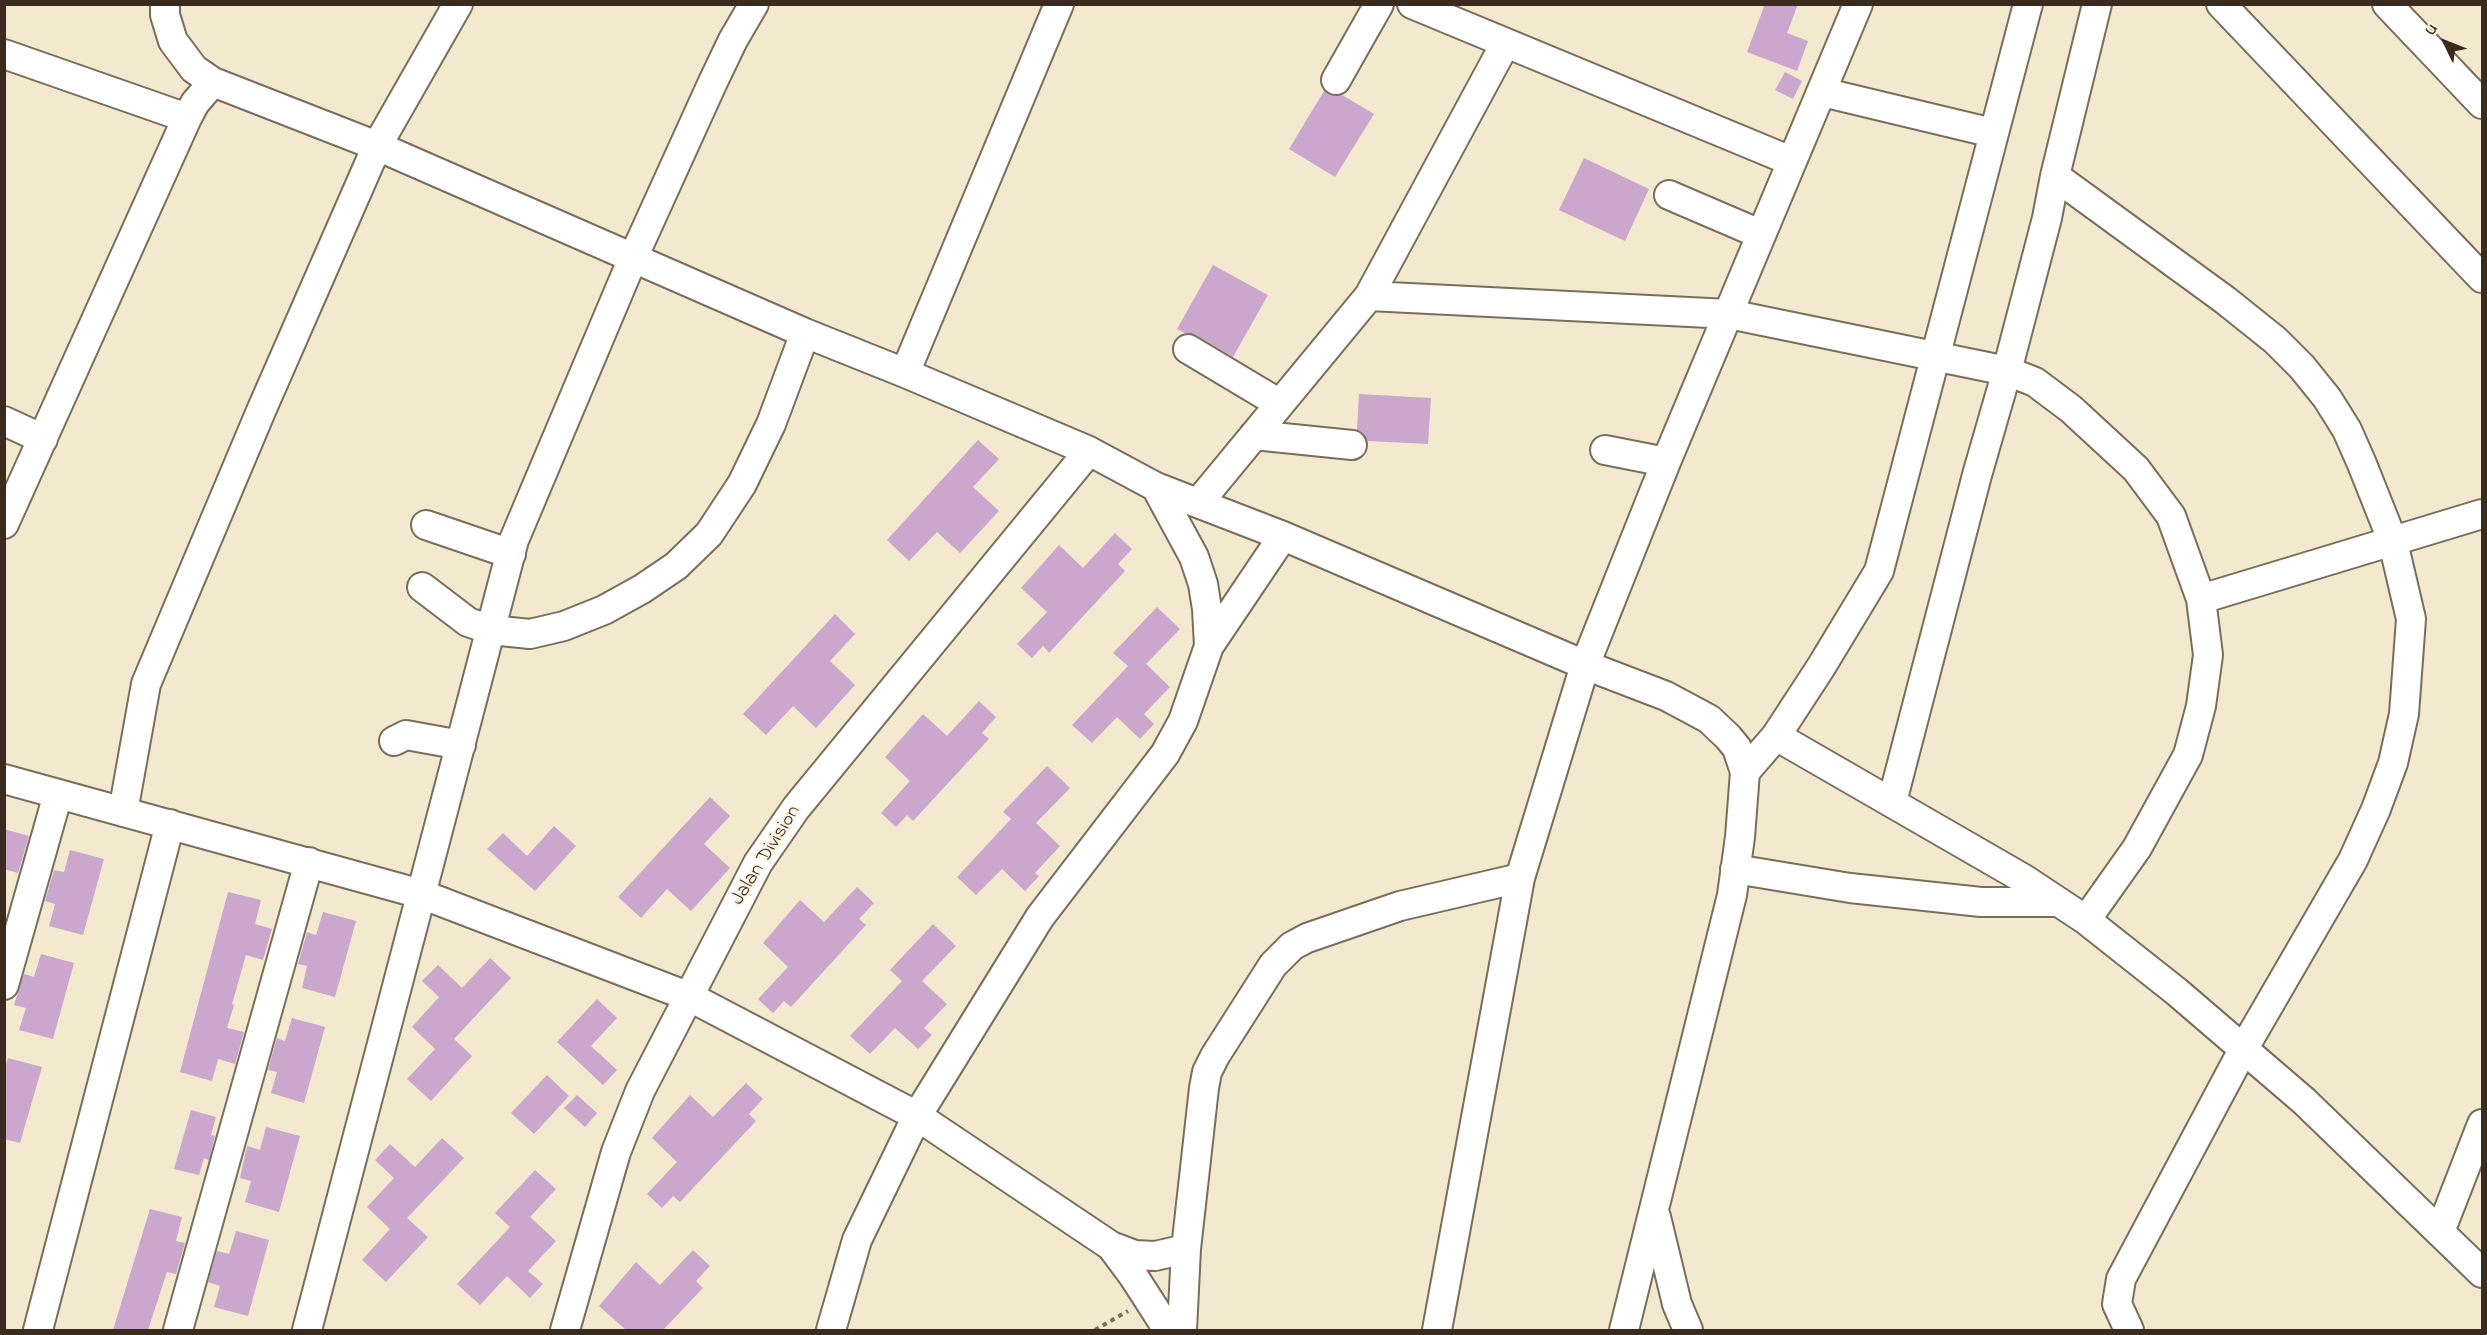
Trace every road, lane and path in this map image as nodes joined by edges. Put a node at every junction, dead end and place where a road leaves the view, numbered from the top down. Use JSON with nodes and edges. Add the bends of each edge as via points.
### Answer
{"nodes":[{"id":1,"x":165,"y":4,"type":"edge"},
{"id":2,"x":458,"y":4,"type":"edge"},
{"id":3,"x":754,"y":4,"type":"edge"},
{"id":4,"x":1059,"y":4,"type":"edge"},
{"id":5,"x":1379,"y":4,"type":"edge"},
{"id":6,"x":1412,"y":4,"type":"edge"},
{"id":7,"x":1858,"y":4,"type":"edge"},
{"id":8,"x":2028,"y":4,"type":"edge"},
{"id":9,"x":2097,"y":4,"type":"edge"},
{"id":10,"x":2221,"y":4,"type":"edge"},
{"id":11,"x":2387,"y":4,"type":"edge"},
{"id":12,"x":1505,"y":44,"type":"junction"},
{"id":13,"x":4,"y":54,"type":"edge"},
{"id":14,"x":1336,"y":80,"type":"dead end"},
{"id":15,"x":213,"y":82,"type":"junction"},
{"id":16,"x":1822,"y":92,"type":"junction"},
{"id":17,"x":2482,"y":104,"type":"edge"},
{"id":18,"x":187,"y":118,"type":"junction"},
{"id":19,"x":1993,"y":132,"type":"junction"},
{"id":20,"x":377,"y":146,"type":"junction"},
{"id":21,"x":1791,"y":161,"type":"junction"},
{"id":22,"x":2055,"y":176,"type":"junction"},
{"id":23,"x":1669,"y":195,"type":"dead end"},
{"id":24,"x":1760,"y":234,"type":"junction"},
{"id":25,"x":633,"y":258,"type":"junction"},
{"id":26,"x":2482,"y":278,"type":"edge"},
{"id":27,"x":1369,"y":296,"type":"junction"},
{"id":28,"x":1729,"y":314,"type":"junction"},
{"id":29,"x":805,"y":333,"type":"junction"},
{"id":30,"x":1188,"y":349,"type":"dead end"},
{"id":31,"x":1934,"y":356,"type":"junction"},
{"id":32,"x":2007,"y":371,"type":"junction"},
{"id":33,"x":905,"y":373,"type":"junction"},
{"id":34,"x":1280,"y":404,"type":"junction"},
{"id":35,"x":4,"y":421,"type":"edge"},
{"id":36,"x":1254,"y":435,"type":"junction"},
{"id":37,"x":43,"y":439,"type":"junction"},
{"id":38,"x":1352,"y":445,"type":"dead end"},
{"id":39,"x":1605,"y":450,"type":"dead end"},
{"id":40,"x":1089,"y":451,"type":"junction"},
{"id":41,"x":1666,"y":462,"type":"junction"},
{"id":42,"x":1156,"y":487,"type":"junction"},
{"id":43,"x":1199,"y":502,"type":"junction"},
{"id":44,"x":2482,"y":513,"type":"edge"},
{"id":45,"x":4,"y":524,"type":"edge"},
{"id":46,"x":426,"y":525,"type":"dead end"},
{"id":47,"x":1282,"y":536,"type":"junction"},
{"id":48,"x":2392,"y":542,"type":"junction"},
{"id":49,"x":510,"y":554,"type":"junction"},
{"id":50,"x":422,"y":587,"type":"dead end"},
{"id":51,"x":2200,"y":599,"type":"junction"},
{"id":52,"x":490,"y":630,"type":"junction"},
{"id":53,"x":1209,"y":646,"type":"junction"},
{"id":54,"x":1585,"y":665,"type":"junction"},
{"id":55,"x":1776,"y":736,"type":"junction"},
{"id":56,"x":394,"y":741,"type":"dead end"},
{"id":57,"x":461,"y":745,"type":"junction"},
{"id":58,"x":1745,"y":772,"type":"junction"},
{"id":59,"x":4,"y":778,"type":"edge"},
{"id":60,"x":57,"y":794,"type":"junction"},
{"id":61,"x":1892,"y":802,"type":"junction"},
{"id":62,"x":123,"y":812,"type":"junction"},
{"id":63,"x":170,"y":825,"type":"junction"},
{"id":64,"x":309,"y":862,"type":"junction"},
{"id":65,"x":1735,"y":869,"type":"junction"},
{"id":66,"x":1520,"y":878,"type":"junction"},
{"id":67,"x":422,"y":894,"type":"junction"},
{"id":68,"x":2059,"y":902,"type":"junction"},
{"id":69,"x":2086,"y":920,"type":"junction"},
{"id":70,"x":4,"y":985,"type":"edge"},
{"id":71,"x":690,"y":997,"type":"junction"},
{"id":72,"x":2244,"y":1048,"type":"junction"},
{"id":73,"x":917,"y":1116,"type":"junction"},
{"id":74,"x":2482,"y":1124,"type":"edge"},
{"id":75,"x":1655,"y":1211,"type":"junction"},
{"id":76,"x":2440,"y":1232,"type":"junction"},
{"id":77,"x":1110,"y":1246,"type":"junction"},
{"id":78,"x":1186,"y":1249,"type":"junction"},
{"id":79,"x":2482,"y":1273,"type":"edge"},
{"id":80,"x":1147,"y":1300,"type":"junction"},
{"id":81,"x":1633,"y":1300,"type":"junction"},
{"id":82,"x":1677,"y":1304,"type":"junction"},
{"id":83,"x":38,"y":1330,"type":"edge"},
{"id":84,"x":178,"y":1330,"type":"edge"},
{"id":85,"x":307,"y":1330,"type":"edge"},
{"id":86,"x":565,"y":1330,"type":"edge"},
{"id":87,"x":831,"y":1330,"type":"edge"},
{"id":88,"x":1095,"y":1330,"type":"edge"},
{"id":89,"x":1168,"y":1330,"type":"edge"},
{"id":90,"x":1182,"y":1330,"type":"edge"},
{"id":91,"x":1437,"y":1330,"type":"edge"},
{"id":92,"x":1624,"y":1330,"type":"edge"},
{"id":93,"x":1688,"y":1330,"type":"edge"},
{"id":94,"x":2129,"y":1330,"type":"edge"}],
"edges":[{"from":1,"to":15,"type":"street","via":[[173,41],[194,69]]},
{"from":2,"to":20,"type":"street"},
{"from":3,"to":25,"type":"street","via":[[720,67]]},
{"from":4,"to":33,"type":"street"},
{"from":5,"to":14,"type":"street"},
{"from":6,"to":12,"type":"street"},
{"from":7,"to":16,"type":"street"},
{"from":8,"to":19,"type":"street"},
{"from":9,"to":22,"type":"street"},
{"from":10,"to":26,"type":"street"},
{"from":11,"to":17,"type":"street"},
{"from":12,"to":21,"type":"street"},
{"from":12,"to":27,"type":"street"},
{"from":13,"to":18,"type":"street"},
{"from":15,"to":18,"type":"street"},
{"from":15,"to":20,"type":"street"},
{"from":16,"to":19,"type":"street"},
{"from":16,"to":21,"type":"street"},
{"from":18,"to":37,"type":"street"},
{"from":19,"to":31,"type":"street"},
{"from":20,"to":25,"type":"street"},
{"from":20,"to":62,"type":"street","via":[[146,684]]},
{"from":21,"to":24,"type":"street"},
{"from":22,"to":32,"type":"street"},
{"from":22,"to":48,"type":"street","via":[[2225,300],[2302,367],[2346,430]]},
{"from":23,"to":24,"type":"street"},
{"from":24,"to":28,"type":"street"},
{"from":25,"to":29,"type":"street"},
{"from":25,"to":49,"type":"street"},
{"from":27,"to":28,"type":"street"},
{"from":27,"to":34,"type":"street"},
{"from":28,"to":31,"type":"street"},
{"from":28,"to":41,"type":"street"},
{"from":29,"to":33,"type":"street"},
{"from":29,"to":52,"type":"street","via":[[771,424],[742,484],[709,534],[676,566],[604,610],[564,626],[530,634]]},
{"from":30,"to":34,"type":"street"},
{"from":31,"to":32,"type":"street"},
{"from":31,"to":55,"type":"street","via":[[1879,571]]},
{"from":32,"to":51,"type":"street","via":[[2054,394],[2136,468],[2171,516]]},
{"from":32,"to":61,"type":"street"},
{"from":33,"to":40,"type":"street"},
{"from":34,"to":36,"type":"street"},
{"from":35,"to":37,"type":"street"},
{"from":36,"to":38,"type":"street"},
{"from":36,"to":43,"type":"street"},
{"from":37,"to":45,"type":"street"},
{"from":39,"to":41,"type":"street"},
{"from":40,"to":42,"type":"street"},
{"from":40,"to":71,"type":"street","name":"Jalan Division","via":[[796,808],[758,864]]},
{"from":41,"to":54,"type":"street"},
{"from":42,"to":43,"type":"street"},
{"from":42,"to":53,"type":"street","via":[[1194,557],[1203,584]]},
{"from":43,"to":47,"type":"street"},
{"from":44,"to":48,"type":"street"},
{"from":46,"to":49,"type":"street"},
{"from":47,"to":53,"type":"street"},
{"from":47,"to":54,"type":"street"},
{"from":48,"to":51,"type":"street"},
{"from":48,"to":72,"type":"street","via":[[2410,619],[2404,714],[2393,763],[2353,860]]},
{"from":49,"to":52,"type":"street"},
{"from":50,"to":52,"type":"street","via":[[460,618]]},
{"from":51,"to":69,"type":"street","via":[[2208,656],[2201,706],[2188,755],[2137,848]]},
{"from":52,"to":57,"type":"street"},
{"from":53,"to":73,"type":"street","via":[[1183,721],[1165,754],[1040,917]]},
{"from":54,"to":58,"type":"street","via":[[1666,696],[1709,719],[1737,748]]},
{"from":54,"to":66,"type":"street"},
{"from":55,"to":58,"type":"street"},
{"from":55,"to":61,"type":"street"},
{"from":56,"to":57,"type":"street","via":[[406,735]]},
{"from":57,"to":67,"type":"street"},
{"from":58,"to":65,"type":"street"},
{"from":59,"to":60,"type":"street"},
{"from":60,"to":62,"type":"street"},
{"from":60,"to":70,"type":"street"},
{"from":61,"to":68,"type":"street"},
{"from":62,"to":63,"type":"street"},
{"from":63,"to":64,"type":"street"},
{"from":63,"to":83,"type":"street"},
{"from":64,"to":67,"type":"street"},
{"from":64,"to":84,"type":"street"},
{"from":65,"to":68,"type":"street","via":[[1850,888],[1969,901]]},
{"from":65,"to":75,"type":"street"},
{"from":66,"to":78,"type":"street","via":[[1400,906],[1307,938],[1281,955],[1207,1072]]},
{"from":66,"to":91,"type":"street"},
{"from":67,"to":71,"type":"street"},
{"from":67,"to":85,"type":"street"},
{"from":68,"to":69,"type":"street"},
{"from":69,"to":72,"type":"street"},
{"from":71,"to":73,"type":"street"},
{"from":71,"to":86,"type":"street","name":"Jalan Division","via":[[640,1091],[616,1152]]},
{"from":72,"to":76,"type":"street"},
{"from":72,"to":94,"type":"street","via":[[2121,1279],[2118,1305]]},
{"from":73,"to":77,"type":"street"},
{"from":73,"to":87,"type":"street","via":[[857,1240]]},
{"from":74,"to":76,"type":"street"},
{"from":75,"to":81,"type":"street"},
{"from":75,"to":82,"type":"street"},
{"from":76,"to":79,"type":"street"},
{"from":77,"to":78,"type":"street","via":[[1135,1255],[1155,1256]]},
{"from":77,"to":80,"type":"street"},
{"from":78,"to":90,"type":"street"},
{"from":80,"to":88,"type":"path"},
{"from":80,"to":89,"type":"street"},
{"from":81,"to":82,"type":"street"},
{"from":81,"to":92,"type":"street"},
{"from":82,"to":93,"type":"street"}]}
